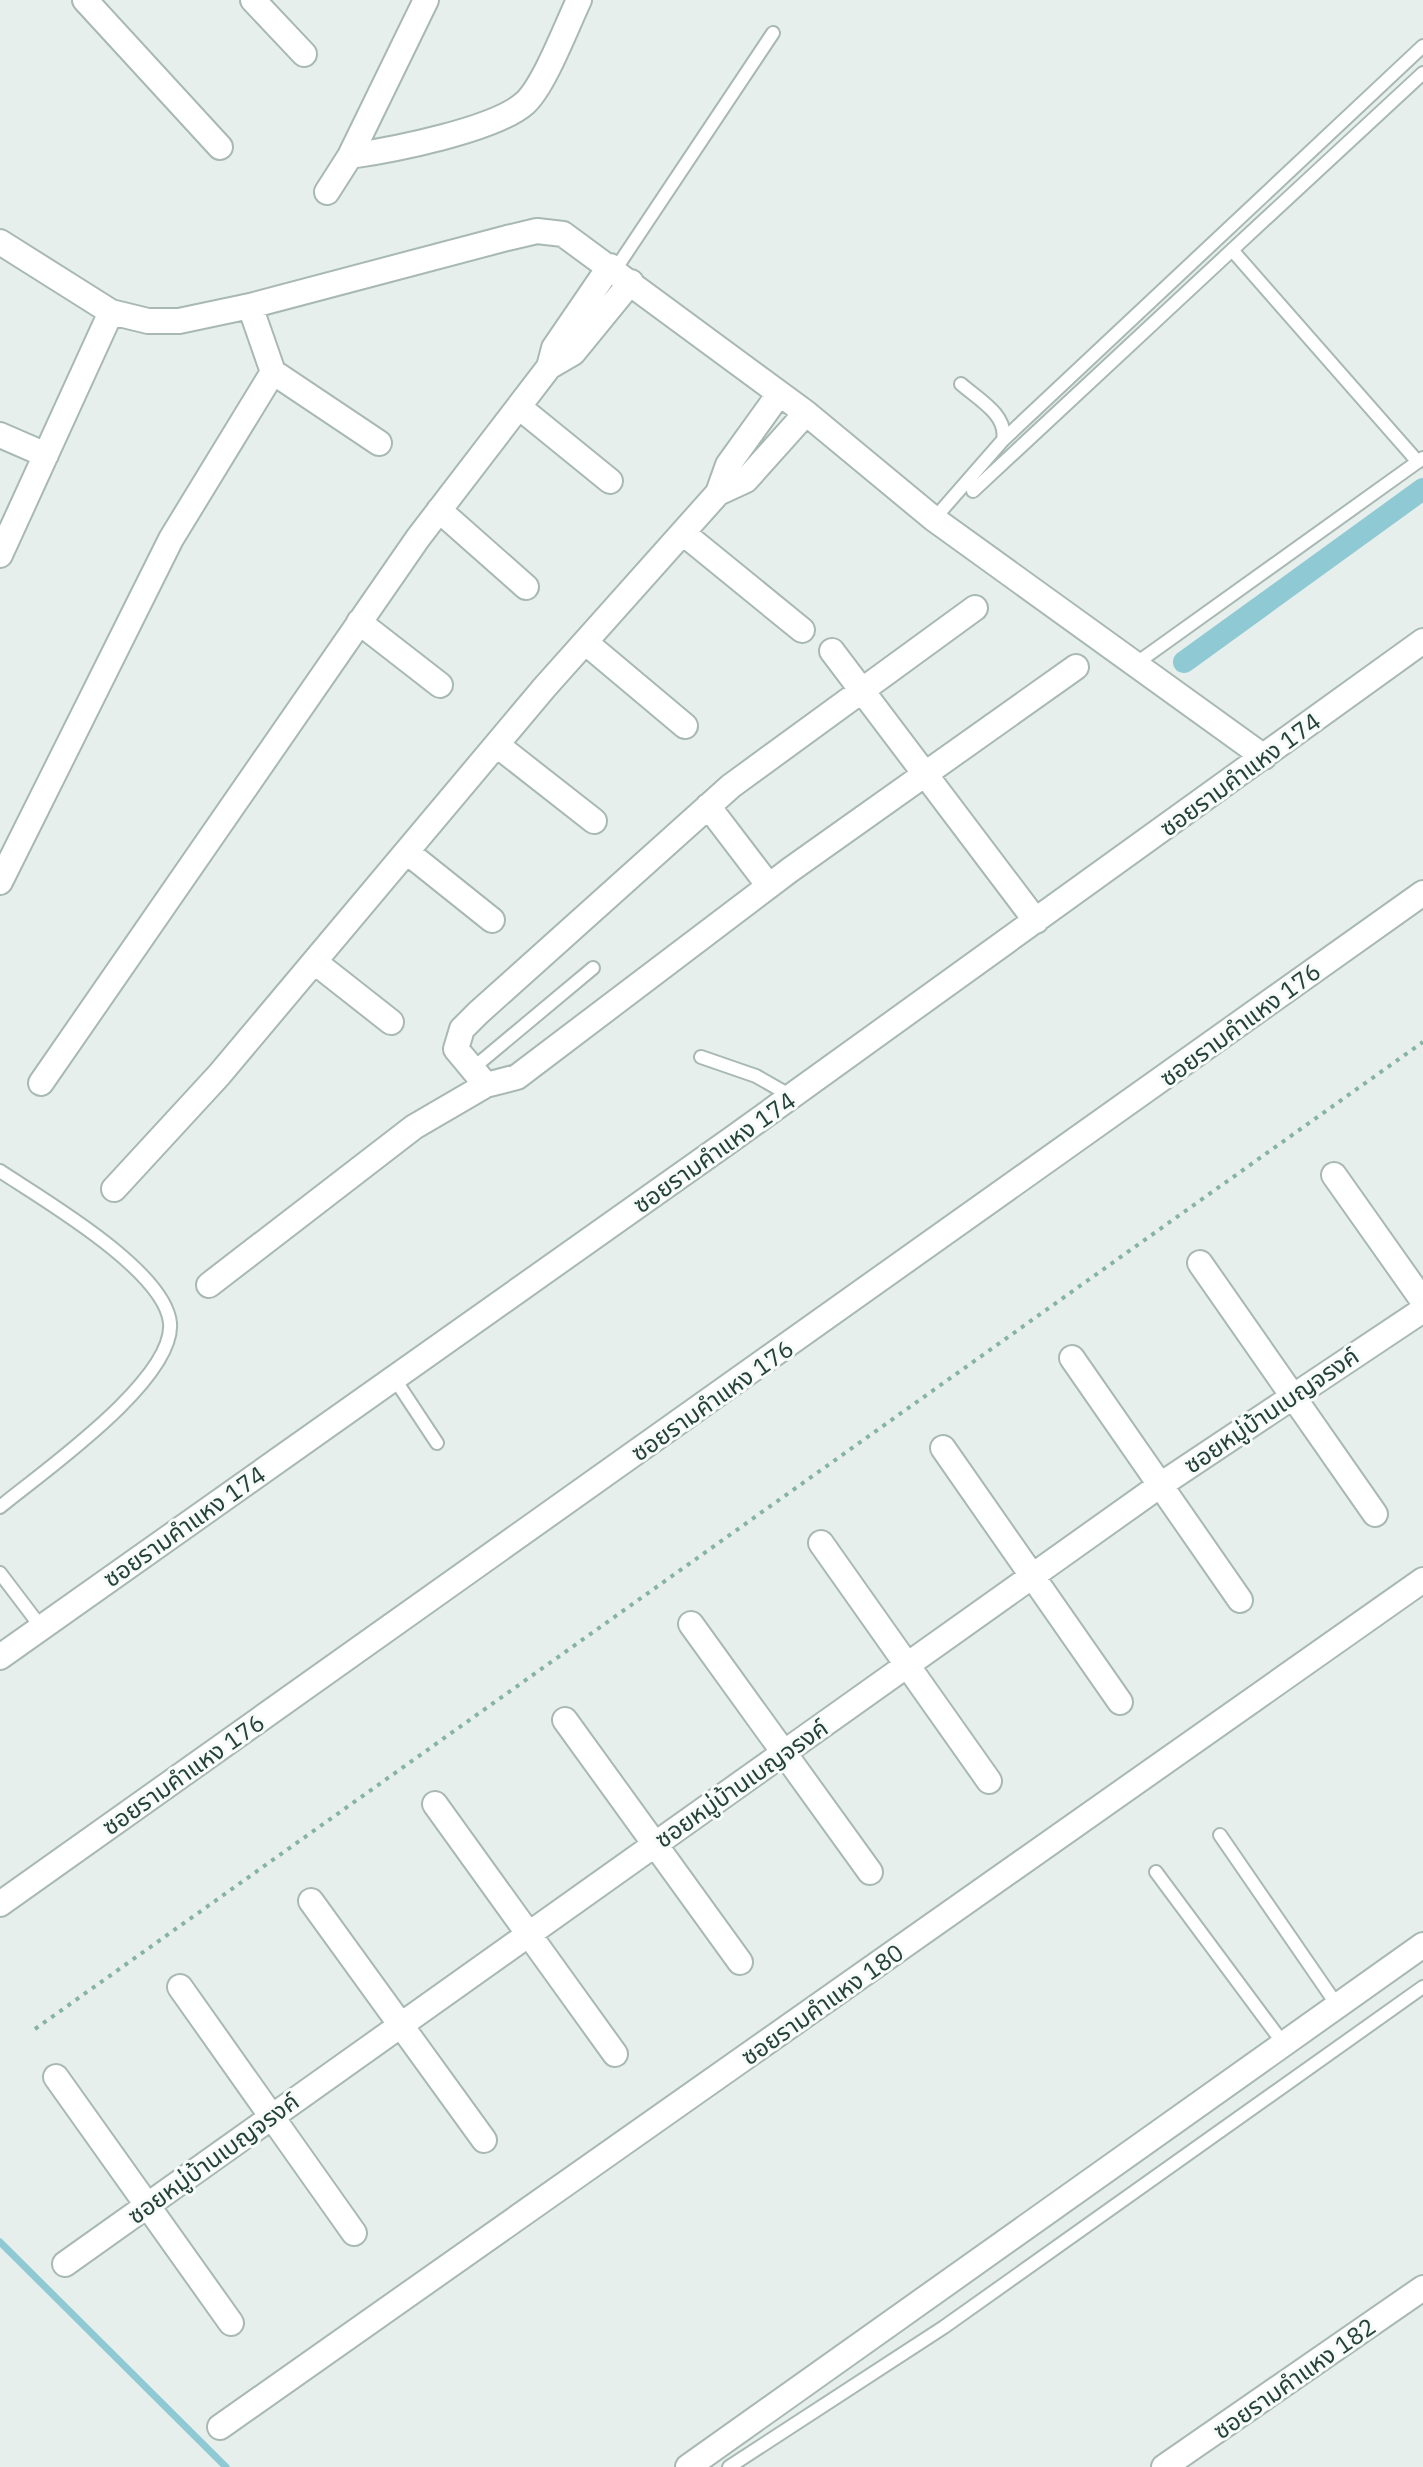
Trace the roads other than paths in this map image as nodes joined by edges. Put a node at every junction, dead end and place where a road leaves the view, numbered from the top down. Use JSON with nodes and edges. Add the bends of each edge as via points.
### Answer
{"nodes":[{"id":1,"x":85,"y":0,"type":"edge"},
{"id":2,"x":253,"y":0,"type":"edge"},
{"id":3,"x":426,"y":0,"type":"edge"},
{"id":4,"x":579,"y":0,"type":"edge"},
{"id":5,"x":773,"y":33,"type":"dead end"},
{"id":6,"x":1423,"y":46,"type":"edge"},
{"id":7,"x":304,"y":54,"type":"dead end"},
{"id":8,"x":1423,"y":73,"type":"edge"},
{"id":9,"x":220,"y":147,"type":"dead end"},
{"id":10,"x":350,"y":156,"type":"junction"},
{"id":11,"x":327,"y":192,"type":"dead end"},
{"id":12,"x":0,"y":242,"type":"edge"},
{"id":13,"x":1232,"y":250,"type":"junction"},
{"id":14,"x":619,"y":273,"type":"junction"},
{"id":15,"x":250,"y":306,"type":"junction"},
{"id":16,"x":111,"y":312,"type":"junction"},
{"id":17,"x":273,"y":372,"type":"junction"},
{"id":18,"x":961,"y":384,"type":"dead end"},
{"id":19,"x":779,"y":394,"type":"junction"},
{"id":20,"x":519,"y":407,"type":"junction"},
{"id":21,"x":806,"y":413,"type":"junction"},
{"id":22,"x":0,"y":435,"type":"edge"},
{"id":23,"x":1003,"y":440,"type":"junction"},
{"id":24,"x":379,"y":443,"type":"dead end"},
{"id":25,"x":46,"y":455,"type":"junction"},
{"id":26,"x":1421,"y":460,"type":"edge"},
{"id":27,"x":610,"y":481,"type":"dead end"},
{"id":28,"x":973,"y":491,"type":"dead end"},
{"id":29,"x":718,"y":493,"type":"junction"},
{"id":30,"x":439,"y":510,"type":"junction"},
{"id":31,"x":934,"y":519,"type":"junction"},
{"id":32,"x":683,"y":533,"type":"junction"},
{"id":33,"x":0,"y":555,"type":"edge"},
{"id":34,"x":526,"y":587,"type":"dead end"},
{"id":35,"x":975,"y":608,"type":"dead end"},
{"id":36,"x":359,"y":622,"type":"junction"},
{"id":37,"x":802,"y":630,"type":"dead end"},
{"id":38,"x":1423,"y":641,"type":"edge"},
{"id":39,"x":585,"y":642,"type":"junction"},
{"id":40,"x":832,"y":651,"type":"dead end"},
{"id":41,"x":1134,"y":665,"type":"junction"},
{"id":42,"x":1076,"y":667,"type":"dead end"},
{"id":43,"x":440,"y":685,"type":"dead end"},
{"id":44,"x":864,"y":691,"type":"junction"},
{"id":45,"x":685,"y":726,"type":"dead end"},
{"id":46,"x":497,"y":745,"type":"junction"},
{"id":47,"x":1264,"y":757,"type":"junction"},
{"id":48,"x":926,"y":774,"type":"junction"},
{"id":49,"x":708,"y":806,"type":"junction"},
{"id":50,"x":594,"y":821,"type":"dead end"},
{"id":51,"x":407,"y":852,"type":"junction"},
{"id":52,"x":0,"y":882,"type":"edge"},
{"id":53,"x":769,"y":886,"type":"junction"},
{"id":54,"x":1423,"y":893,"type":"edge"},
{"id":55,"x":492,"y":920,"type":"dead end"},
{"id":56,"x":1036,"y":921,"type":"junction"},
{"id":57,"x":316,"y":963,"type":"junction"},
{"id":58,"x":593,"y":968,"type":"dead end"},
{"id":59,"x":391,"y":1022,"type":"dead end"},
{"id":60,"x":701,"y":1057,"type":"dead end"},
{"id":61,"x":479,"y":1077,"type":"junction"},
{"id":62,"x":41,"y":1083,"type":"dead end"},
{"id":63,"x":791,"y":1096,"type":"junction"},
{"id":64,"x":0,"y":1171,"type":"edge"},
{"id":65,"x":1334,"y":1175,"type":"dead end"},
{"id":66,"x":114,"y":1189,"type":"dead end"},
{"id":67,"x":1200,"y":1263,"type":"dead end"},
{"id":68,"x":209,"y":1285,"type":"dead end"},
{"id":69,"x":1423,"y":1301,"type":"edge"},
{"id":70,"x":1423,"y":1310,"type":"edge"},
{"id":71,"x":1072,"y":1358,"type":"dead end"},
{"id":72,"x":394,"y":1378,"type":"junction"},
{"id":73,"x":1294,"y":1394,"type":"junction"},
{"id":74,"x":437,"y":1443,"type":"dead end"},
{"id":75,"x":943,"y":1448,"type":"dead end"},
{"id":76,"x":1159,"y":1486,"type":"junction"},
{"id":77,"x":0,"y":1507,"type":"edge"},
{"id":78,"x":1375,"y":1514,"type":"dead end"},
{"id":79,"x":821,"y":1543,"type":"dead end"},
{"id":80,"x":0,"y":1573,"type":"edge"},
{"id":81,"x":1033,"y":1576,"type":"junction"},
{"id":82,"x":1423,"y":1580,"type":"edge"},
{"id":83,"x":1240,"y":1600,"type":"dead end"},
{"id":84,"x":691,"y":1624,"type":"dead end"},
{"id":85,"x":41,"y":1627,"type":"junction"},
{"id":86,"x":0,"y":1657,"type":"edge"},
{"id":87,"x":908,"y":1666,"type":"junction"},
{"id":88,"x":1120,"y":1702,"type":"dead end"},
{"id":89,"x":565,"y":1720,"type":"dead end"},
{"id":90,"x":783,"y":1755,"type":"junction"},
{"id":91,"x":989,"y":1781,"type":"dead end"},
{"id":92,"x":435,"y":1804,"type":"dead end"},
{"id":93,"x":1220,"y":1835,"type":"dead end"},
{"id":94,"x":656,"y":1843,"type":"junction"},
{"id":95,"x":870,"y":1872,"type":"dead end"},
{"id":96,"x":1156,"y":1872,"type":"dead end"},
{"id":97,"x":311,"y":1901,"type":"dead end"},
{"id":98,"x":0,"y":1904,"type":"edge"},
{"id":99,"x":528,"y":1934,"type":"junction"},
{"id":100,"x":1423,"y":1945,"type":"edge"},
{"id":101,"x":740,"y":1962,"type":"dead end"},
{"id":102,"x":180,"y":1987,"type":"dead end"},
{"id":103,"x":1423,"y":1987,"type":"edge"},
{"id":104,"x":1337,"y":2005,"type":"junction"},
{"id":105,"x":400,"y":2023,"type":"junction"},
{"id":106,"x":1283,"y":2043,"type":"junction"},
{"id":107,"x":615,"y":2054,"type":"dead end"},
{"id":108,"x":56,"y":2077,"type":"dead end"},
{"id":109,"x":270,"y":2115,"type":"junction"},
{"id":110,"x":484,"y":2140,"type":"dead end"},
{"id":111,"x":148,"y":2205,"type":"junction"},
{"id":112,"x":354,"y":2233,"type":"dead end"},
{"id":113,"x":65,"y":2264,"type":"dead end"},
{"id":114,"x":1423,"y":2288,"type":"edge"},
{"id":115,"x":231,"y":2323,"type":"dead end"},
{"id":116,"x":220,"y":2427,"type":"dead end"},
{"id":117,"x":688,"y":2467,"type":"edge"},
{"id":118,"x":729,"y":2467,"type":"edge"},
{"id":119,"x":1164,"y":2467,"type":"edge"}],
"edges":[{"from":1,"to":9,"type":"street"},
{"from":2,"to":7,"type":"street"},
{"from":3,"to":10,"type":"street"},
{"from":4,"to":10,"type":"street","via":[[534,92],[515,111],[415,143]]},
{"from":5,"to":14,"type":"lane"},
{"from":6,"to":23,"type":"lane"},
{"from":8,"to":13,"type":"lane"},
{"from":10,"to":11,"type":"street"},
{"from":12,"to":16,"type":"street"},
{"from":13,"to":26,"type":"lane"},
{"from":13,"to":28,"type":"lane"},
{"from":14,"to":15,"type":"street","via":[[563,234],[537,231]]},
{"from":14,"to":19,"type":"street"},
{"from":14,"to":20,"type":"street","via":[[554,348],[549,367]]},
{"from":15,"to":16,"type":"street","via":[[179,321],[148,321]]},
{"from":15,"to":17,"type":"street"},
{"from":16,"to":25,"type":"street"},
{"from":17,"to":24,"type":"street"},
{"from":17,"to":52,"type":"street","via":[[171,539]]},
{"from":18,"to":23,"type":"lane","via":[[999,418]]},
{"from":19,"to":21,"type":"street"},
{"from":19,"to":29,"type":"street","via":[[728,465]]},
{"from":20,"to":27,"type":"street"},
{"from":20,"to":30,"type":"street"},
{"from":21,"to":29,"type":"street","via":[[746,480]]},
{"from":21,"to":31,"type":"street"},
{"from":22,"to":25,"type":"street"},
{"from":23,"to":31,"type":"lane"},
{"from":25,"to":33,"type":"street"},
{"from":26,"to":41,"type":"lane"},
{"from":29,"to":32,"type":"street"},
{"from":30,"to":34,"type":"street"},
{"from":30,"to":36,"type":"street"},
{"from":31,"to":41,"type":"street"},
{"from":32,"to":37,"type":"street"},
{"from":32,"to":39,"type":"street"},
{"from":35,"to":44,"type":"street"},
{"from":36,"to":43,"type":"street"},
{"from":36,"to":62,"type":"street"},
{"from":38,"to":47,"type":"street","name":"ซอยรามคำแหง 174"},
{"from":39,"to":45,"type":"street"},
{"from":39,"to":46,"type":"street"},
{"from":40,"to":44,"type":"street"},
{"from":41,"to":47,"type":"street"},
{"from":42,"to":48,"type":"street"},
{"from":44,"to":48,"type":"street"},
{"from":44,"to":49,"type":"street"},
{"from":46,"to":50,"type":"street"},
{"from":46,"to":51,"type":"street"},
{"from":47,"to":56,"type":"street","name":"ซอยรามคำแหง 174"},
{"from":48,"to":53,"type":"street"},
{"from":48,"to":56,"type":"street"},
{"from":49,"to":53,"type":"street"},
{"from":49,"to":61,"type":"street","via":[[462,1029],[456,1049]]},
{"from":51,"to":55,"type":"street"},
{"from":51,"to":57,"type":"street"},
{"from":53,"to":61,"type":"street","via":[[517,1077]]},
{"from":54,"to":98,"type":"street","name":"ซอยรามคำแหง 176"},
{"from":56,"to":63,"type":"street","name":"ซอยรามคำแหง 174"},
{"from":57,"to":59,"type":"street"},
{"from":57,"to":66,"type":"street"},
{"from":58,"to":61,"type":"lane"},
{"from":60,"to":63,"type":"lane","via":[[756,1076]]},
{"from":61,"to":68,"type":"street"},
{"from":63,"to":72,"type":"street","name":"ซอยรามคำแหง 174"},
{"from":64,"to":77,"type":"lane","via":[[101,1237],[160,1298],[170,1321],[168,1339],[150,1371],[116,1412]]},
{"from":65,"to":69,"type":"street"},
{"from":67,"to":73,"type":"street"},
{"from":70,"to":73,"type":"street","name":"ซอยหมู่บ้านเบญจรงค์"},
{"from":71,"to":76,"type":"street"},
{"from":72,"to":74,"type":"lane"},
{"from":72,"to":85,"type":"street","name":"ซอยรามคำแหง 174"},
{"from":73,"to":76,"type":"street","name":"ซอยหมู่บ้านเบญจรงค์"},
{"from":73,"to":78,"type":"street"},
{"from":75,"to":81,"type":"street"},
{"from":76,"to":81,"type":"street","name":"ซอยหมู่บ้านเบญจรงค์"},
{"from":76,"to":83,"type":"street"},
{"from":79,"to":87,"type":"street"},
{"from":80,"to":85,"type":"lane"},
{"from":81,"to":87,"type":"street","name":"ซอยหมู่บ้านเบญจรงค์"},
{"from":81,"to":88,"type":"street"},
{"from":82,"to":116,"type":"street","name":"ซอยรามคำแหง 180"},
{"from":84,"to":90,"type":"street"},
{"from":85,"to":86,"type":"street","name":"ซอยรามคำแหง 174"},
{"from":87,"to":90,"type":"street","name":"ซอยหมู่บ้านเบญจรงค์"},
{"from":87,"to":91,"type":"street"},
{"from":89,"to":94,"type":"street"},
{"from":90,"to":94,"type":"street","name":"ซอยหมู่บ้านเบญจรงค์"},
{"from":90,"to":95,"type":"street"},
{"from":92,"to":99,"type":"street"},
{"from":93,"to":104,"type":"lane"},
{"from":94,"to":99,"type":"street","name":"ซอยหมู่บ้านเบญจรงค์"},
{"from":94,"to":101,"type":"street"},
{"from":96,"to":106,"type":"lane"},
{"from":97,"to":105,"type":"street"},
{"from":99,"to":105,"type":"street","name":"ซอยหมู่บ้านเบญจรงค์"},
{"from":99,"to":107,"type":"street"},
{"from":100,"to":104,"type":"street"},
{"from":102,"to":109,"type":"street"},
{"from":103,"to":118,"type":"lane","via":[[944,2327]]},
{"from":104,"to":106,"type":"street"},
{"from":105,"to":109,"type":"street","name":"ซอยหมู่บ้านเบญจรงค์"},
{"from":105,"to":110,"type":"street"},
{"from":106,"to":117,"type":"street"},
{"from":108,"to":111,"type":"street"},
{"from":109,"to":111,"type":"street","name":"ซอยหมู่บ้านเบญจรงค์"},
{"from":109,"to":112,"type":"street"},
{"from":111,"to":113,"type":"street","name":"ซอยหมู่บ้านเบญจรงค์"},
{"from":111,"to":115,"type":"street"},
{"from":114,"to":119,"type":"street","name":"ซอยรามคำแหง 182"}]}
